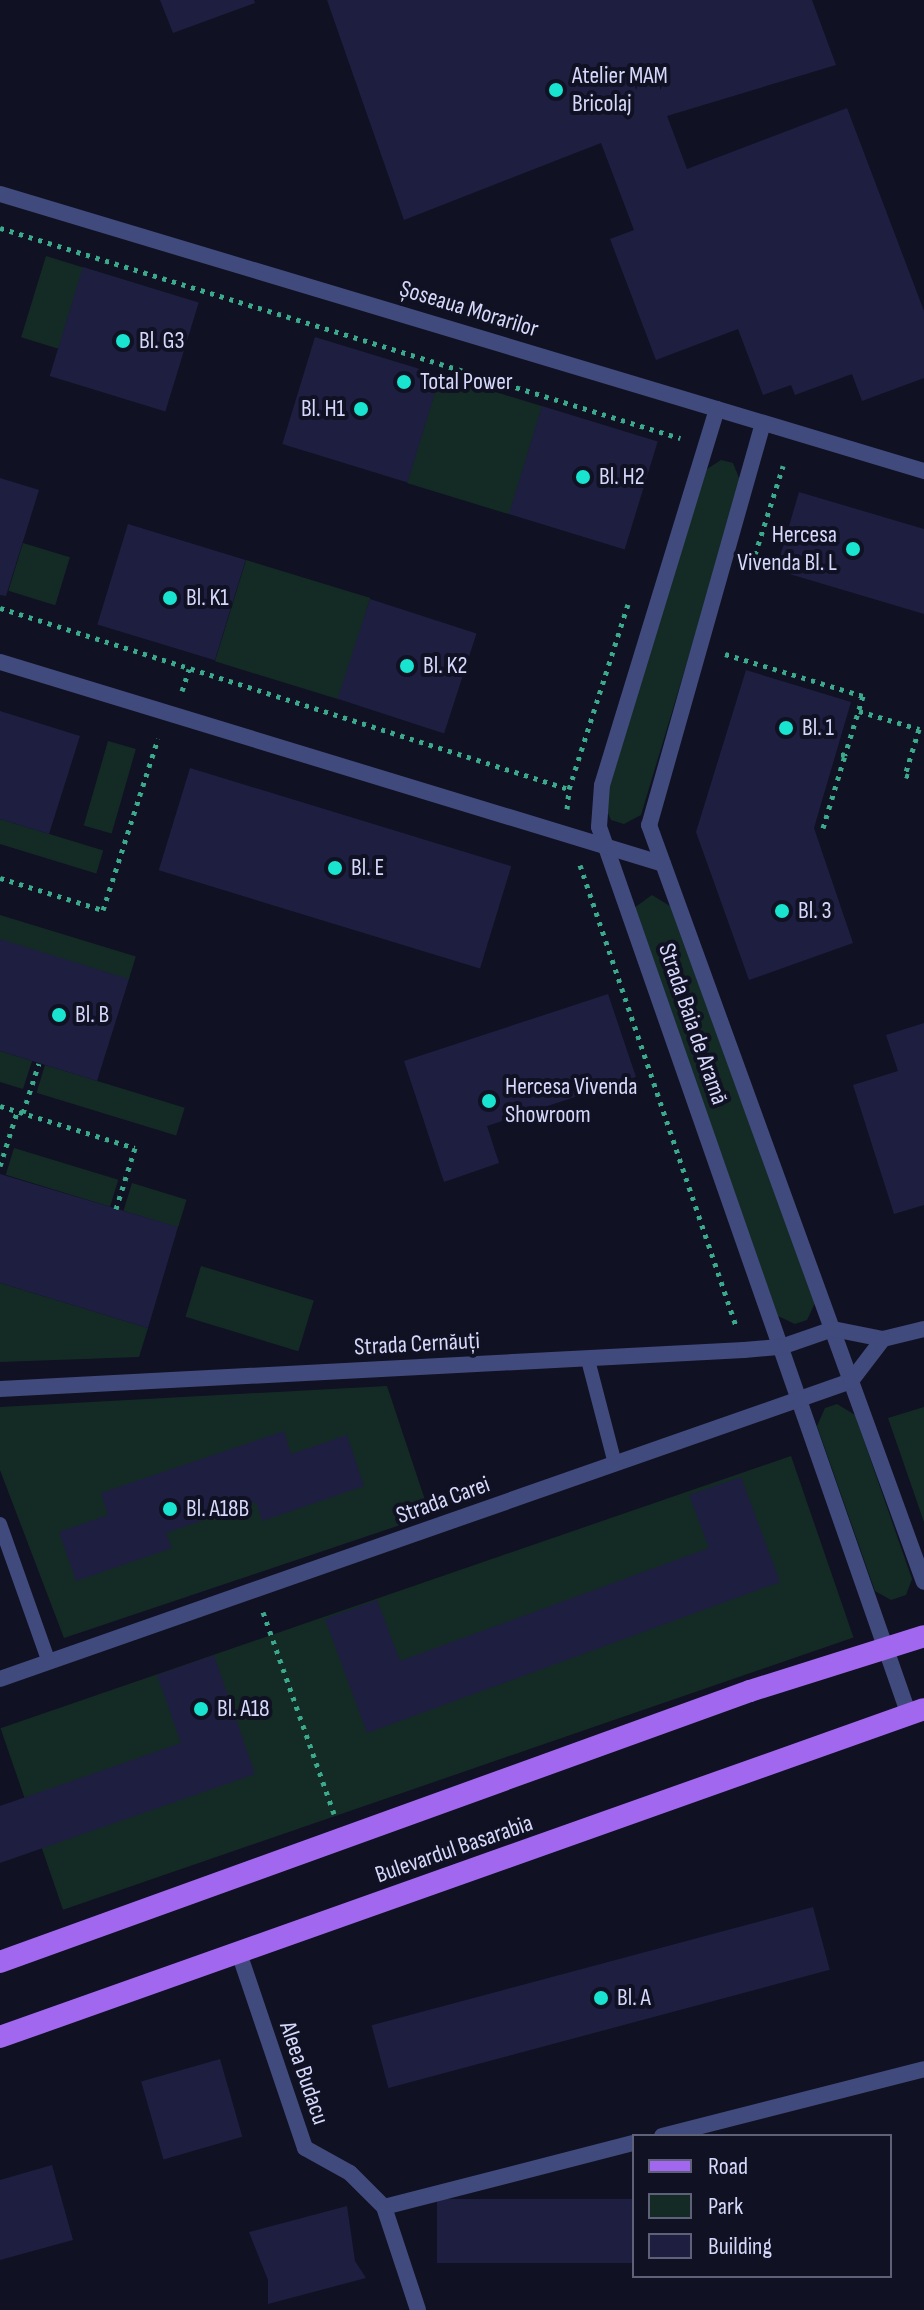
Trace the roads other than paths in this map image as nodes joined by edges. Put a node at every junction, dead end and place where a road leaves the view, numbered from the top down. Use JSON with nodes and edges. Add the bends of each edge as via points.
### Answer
{"nodes":[{"id":1,"x":0,"y":194,"type":"edge"},
{"id":2,"x":717,"y":409,"type":"junction"},
{"id":3,"x":763,"y":423,"type":"junction"},
{"id":4,"x":924,"y":471,"type":"edge"},
{"id":5,"x":0,"y":662,"type":"edge"},
{"id":6,"x":605,"y":846,"type":"junction"},
{"id":7,"x":663,"y":864,"type":"junction"},
{"id":8,"x":833,"y":1329,"type":"junction"},
{"id":9,"x":924,"y":1329,"type":"edge"},
{"id":10,"x":883,"y":1339,"type":"junction"},
{"id":11,"x":781,"y":1347,"type":"junction"},
{"id":12,"x":588,"y":1360,"type":"junction"},
{"id":13,"x":851,"y":1381,"type":"junction"},
{"id":14,"x":0,"y":1389,"type":"edge"},
{"id":15,"x":799,"y":1400,"type":"junction"},
{"id":16,"x":615,"y":1464,"type":"junction"},
{"id":17,"x":0,"y":1524,"type":"edge"},
{"id":18,"x":924,"y":1582,"type":"edge"},
{"id":19,"x":924,"y":1636,"type":"edge"},
{"id":20,"x":886,"y":1648,"type":"junction"},
{"id":21,"x":49,"y":1662,"type":"junction"},
{"id":22,"x":0,"y":1679,"type":"edge"},
{"id":23,"x":917,"y":1712,"type":"edge"},
{"id":24,"x":239,"y":1953,"type":"junction"},
{"id":25,"x":0,"y":1962,"type":"edge"},
{"id":26,"x":0,"y":2037,"type":"edge"},
{"id":27,"x":924,"y":2069,"type":"edge"},
{"id":28,"x":670,"y":2134,"type":"edge"},
{"id":29,"x":632,"y":2144,"type":"edge"},
{"id":30,"x":384,"y":2207,"type":"junction"},
{"id":31,"x":418,"y":2310,"type":"edge"}],
"edges":[{"from":1,"to":2,"type":"street","name":"Șoseaua Morarilor"},
{"from":2,"to":3,"type":"street","name":"Șoseaua Morarilor"},
{"from":2,"to":6,"type":"street","name":"Strada Baia de Aramă","via":[[602,785]]},
{"from":3,"to":4,"type":"street","name":"Șoseaua Morarilor"},
{"from":3,"to":7,"type":"street","name":"Strada Baia de Aramă","via":[[650,809]]},
{"from":5,"to":6,"type":"street"},
{"from":6,"to":7,"type":"street"},
{"from":6,"to":11,"type":"street","name":"Strada Baia de Aramă"},
{"from":7,"to":8,"type":"street","name":"Strada Baia de Aramă"},
{"from":8,"to":10,"type":"street"},
{"from":8,"to":11,"type":"street","name":"Strada Cernăuți"},
{"from":8,"to":13,"type":"street","name":"Strada Baia de Aramă"},
{"from":9,"to":10,"type":"street"},
{"from":10,"to":13,"type":"street"},
{"from":11,"to":12,"type":"street","name":"Strada Cernăuți"},
{"from":11,"to":15,"type":"street","name":"Strada Baia de Aramă"},
{"from":12,"to":14,"type":"street","name":"Strada Cernăuți"},
{"from":12,"to":16,"type":"lane"},
{"from":13,"to":15,"type":"street","name":"Strada Carei"},
{"from":13,"to":18,"type":"street","name":"Strada Baia de Aramă"},
{"from":15,"to":16,"type":"street","name":"Strada Carei"},
{"from":15,"to":20,"type":"street","name":"Strada Baia de Aramă"},
{"from":16,"to":21,"type":"street","name":"Strada Carei"},
{"from":17,"to":21,"type":"lane"},
{"from":19,"to":20,"type":"main road","name":"Bulevardul Basarabia"},
{"from":20,"to":23,"type":"street","name":"Strada Baia de Aramă"},
{"from":20,"to":25,"type":"main road","name":"Bulevardul Basarabia"},
{"from":21,"to":22,"type":"street","name":"Strada Carei"},
{"from":23,"to":24,"type":"main road","name":"Bulevardul Basarabia"},
{"from":24,"to":26,"type":"main road","name":"Bulevardul Basarabia"},
{"from":24,"to":30,"type":"street","name":"Aleea Budacu","via":[[305,2148],[350,2173]]},
{"from":27,"to":28,"type":"street"},
{"from":29,"to":30,"type":"street"},
{"from":30,"to":31,"type":"street","name":"Aleea Budacu"}]}
